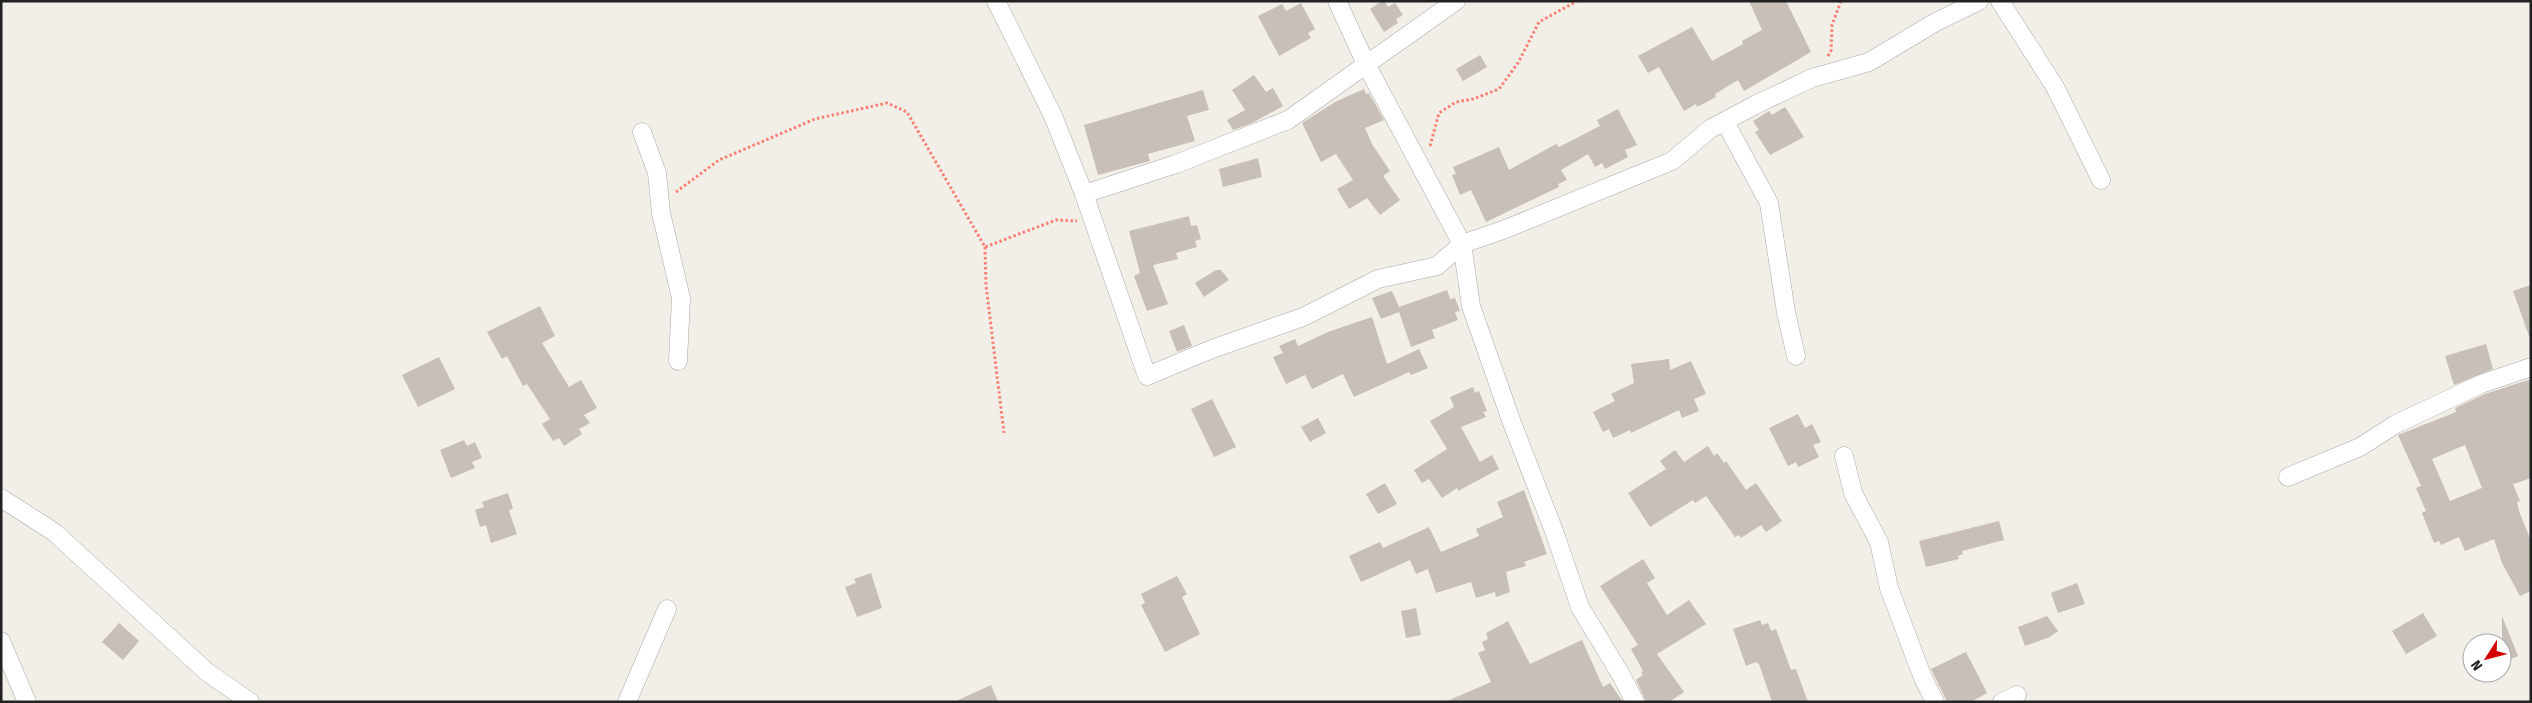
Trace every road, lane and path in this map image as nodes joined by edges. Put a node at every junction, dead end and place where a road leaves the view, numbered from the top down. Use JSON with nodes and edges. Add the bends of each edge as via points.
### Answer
{"nodes":[{"id":1,"x":996,"y":1,"type":"edge"},
{"id":2,"x":1338,"y":1,"type":"edge"},
{"id":3,"x":1456,"y":1,"type":"edge"},
{"id":4,"x":1577,"y":1,"type":"edge"},
{"id":5,"x":1841,"y":1,"type":"edge"},
{"id":6,"x":1979,"y":1,"type":"edge"},
{"id":7,"x":2000,"y":1,"type":"edge"},
{"id":8,"x":1366,"y":66,"type":"junction"},
{"id":9,"x":1812,"y":78,"type":"junction"},
{"id":10,"x":1725,"y":122,"type":"junction"},
{"id":11,"x":642,"y":132,"type":"dead end"},
{"id":12,"x":1423,"y":173,"type":"junction"},
{"id":13,"x":2101,"y":180,"type":"dead end"},
{"id":14,"x":1084,"y":194,"type":"junction"},
{"id":15,"x":661,"y":213,"type":"junction"},
{"id":16,"x":1094,"y":222,"type":"junction"},
{"id":17,"x":1462,"y":244,"type":"junction"},
{"id":18,"x":985,"y":246,"type":"junction"},
{"id":19,"x":1796,"y":356,"type":"dead end"},
{"id":20,"x":678,"y":361,"type":"dead end"},
{"id":21,"x":2531,"y":367,"type":"edge"},
{"id":22,"x":1004,"y":433,"type":"dead end"},
{"id":23,"x":1844,"y":456,"type":"dead end"},
{"id":24,"x":2288,"y":477,"type":"dead end"},
{"id":25,"x":1,"y":498,"type":"edge"},
{"id":26,"x":667,"y":609,"type":"dead end"},
{"id":27,"x":1,"y":641,"type":"edge"},
{"id":28,"x":27,"y":702,"type":"edge"},
{"id":29,"x":250,"y":702,"type":"edge"},
{"id":30,"x":627,"y":702,"type":"edge"},
{"id":31,"x":1635,"y":702,"type":"edge"},
{"id":32,"x":1935,"y":702,"type":"edge"}],
"edges":[{"from":1,"to":14,"type":"street","via":[[1053,116]]},
{"from":2,"to":8,"type":"street"},
{"from":3,"to":8,"type":"street"},
{"from":4,"to":12,"type":"path","via":[[1539,22],[1518,63],[1499,89],[1456,102],[1439,113]]},
{"from":5,"to":9,"type":"path","via":[[1832,25],[1831,51]]},
{"from":6,"to":9,"type":"street","via":[[1868,62]]},
{"from":7,"to":13,"type":"street","via":[[2055,87]]},
{"from":8,"to":12,"type":"street"},
{"from":8,"to":14,"type":"street","via":[[1288,120],[1176,164]]},
{"from":9,"to":10,"type":"street"},
{"from":10,"to":17,"type":"street","via":[[1672,161]]},
{"from":10,"to":19,"type":"street","via":[[1769,203]]},
{"from":11,"to":15,"type":"street","via":[[657,172]]},
{"from":12,"to":17,"type":"street"},
{"from":14,"to":16,"type":"street"},
{"from":15,"to":18,"type":"path","via":[[676,192],[719,160],[814,119],[887,103],[908,112]]},
{"from":15,"to":20,"type":"street","via":[[681,298]]},
{"from":16,"to":17,"type":"street","via":[[1147,376],[1302,317],[1378,279],[1437,266]]},
{"from":16,"to":18,"type":"path","via":[[1056,220]]},
{"from":17,"to":31,"type":"street","via":[[1471,306],[1580,607]]},
{"from":18,"to":22,"type":"path","via":[[986,285]]},
{"from":21,"to":24,"type":"street","via":[[2482,384],[2396,424],[2360,447]]},
{"from":23,"to":32,"type":"street","via":[[1853,493],[1879,542],[1889,588]]},
{"from":25,"to":29,"type":"street","via":[[54,532],[207,672]]},
{"from":26,"to":30,"type":"street"},
{"from":27,"to":28,"type":"street"}]}
